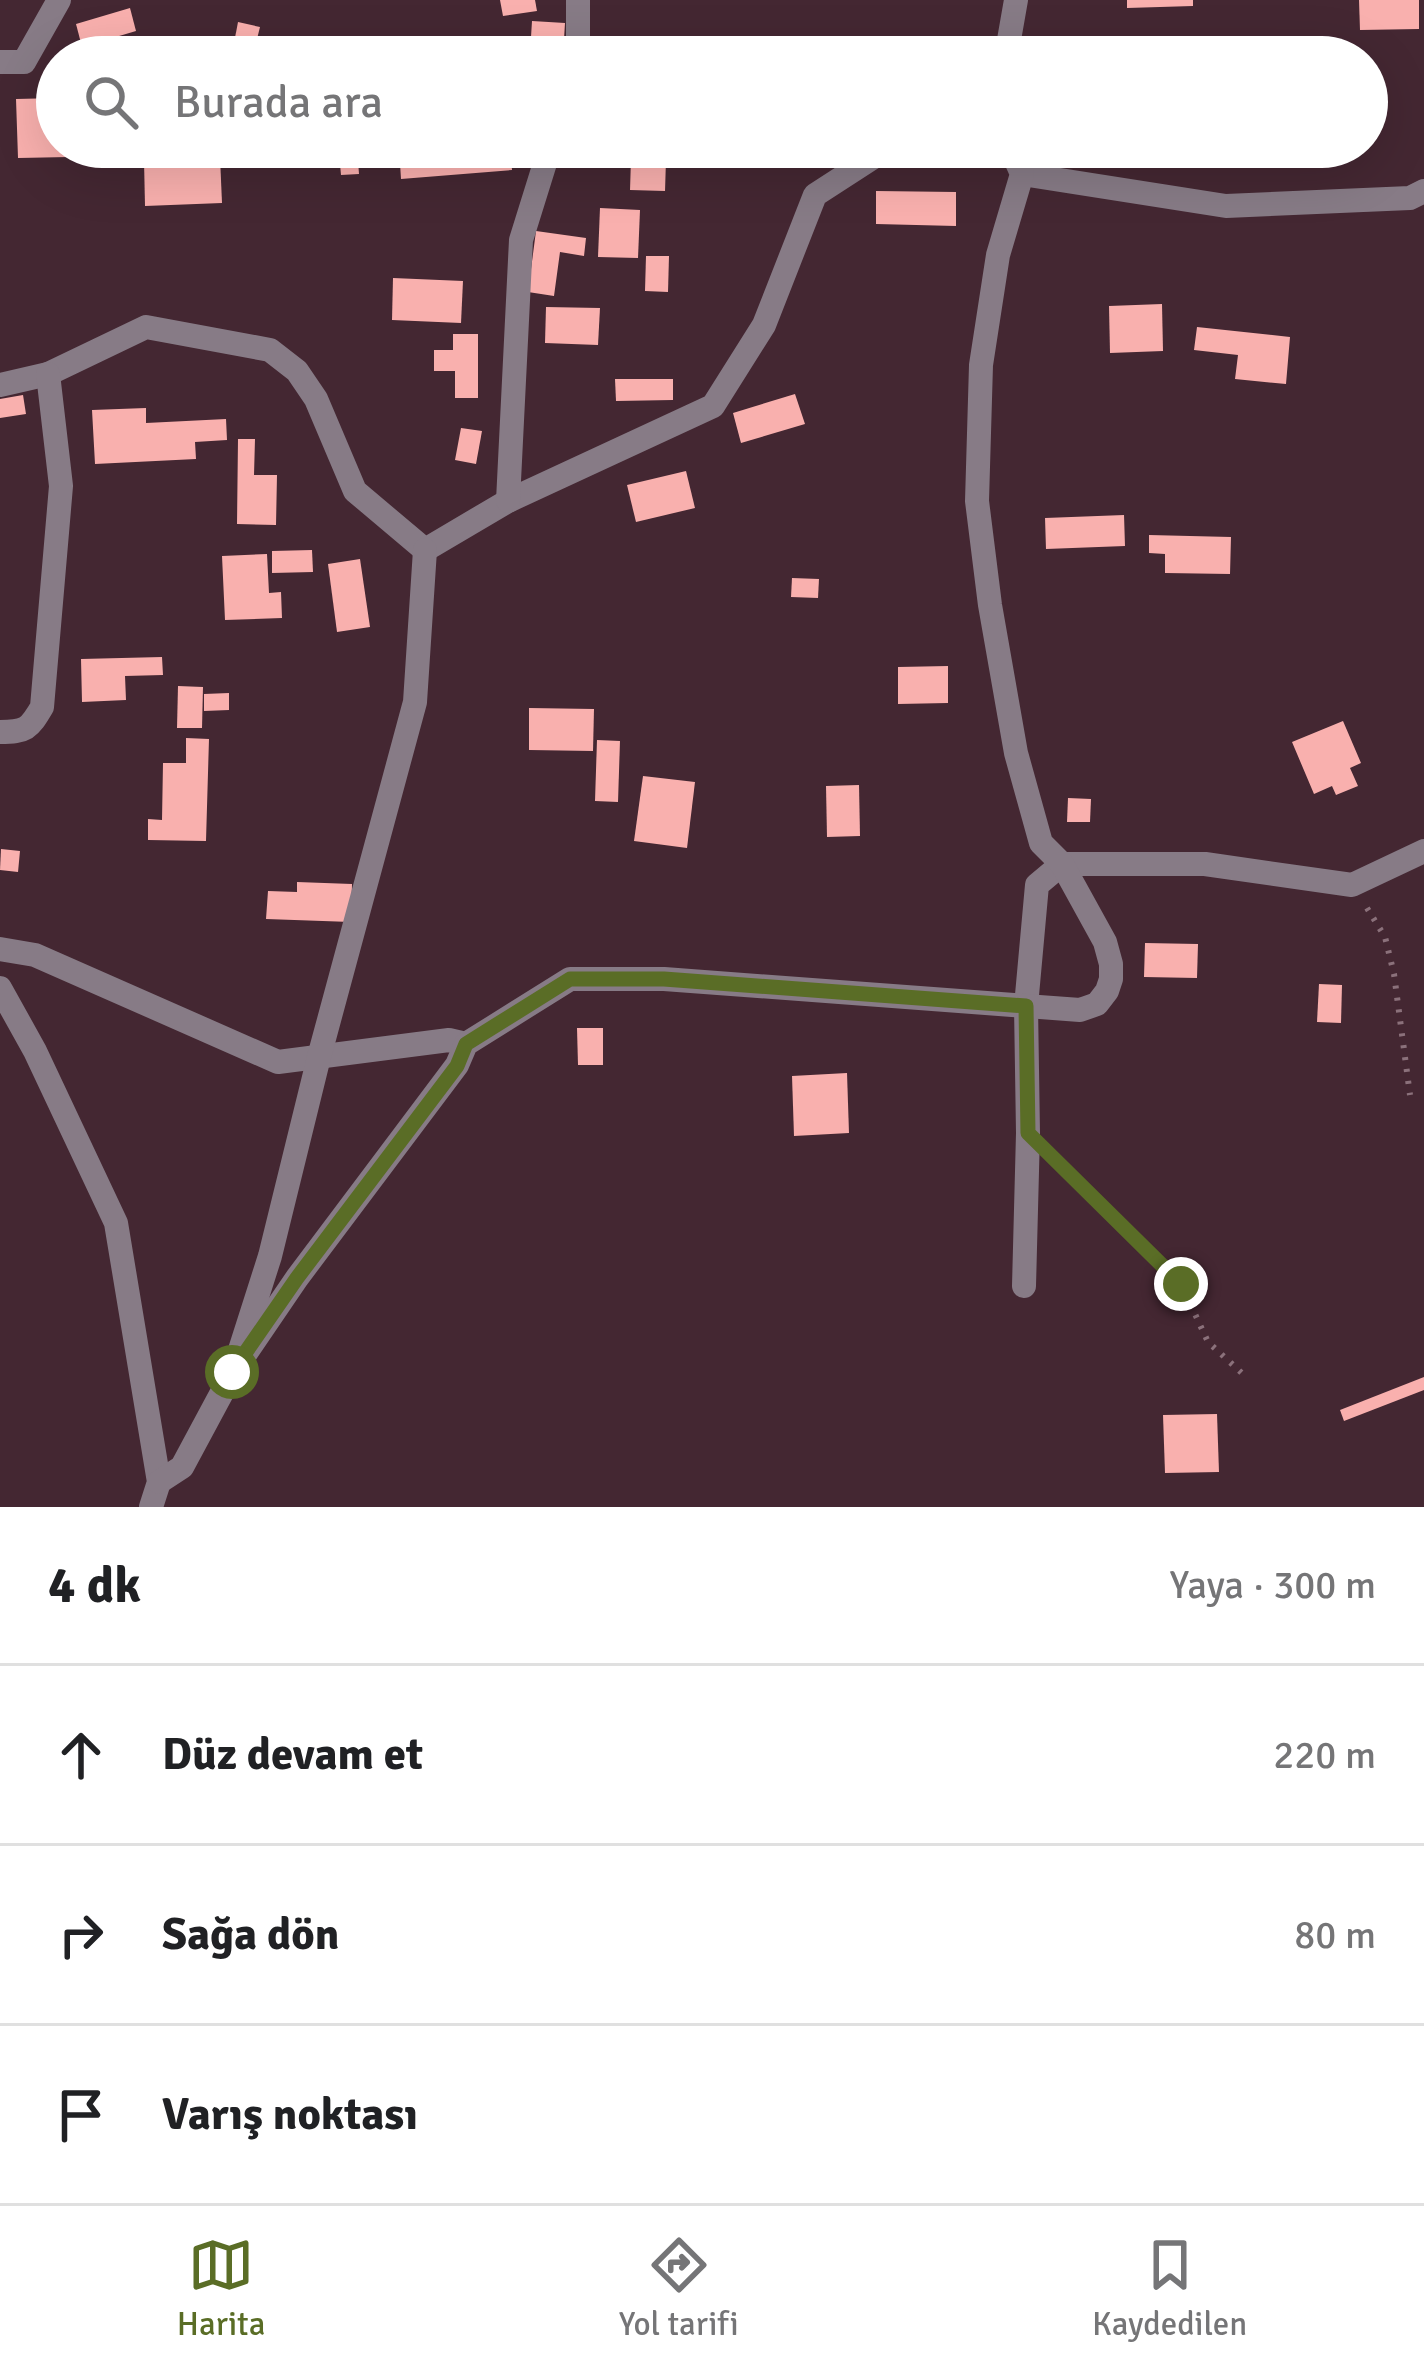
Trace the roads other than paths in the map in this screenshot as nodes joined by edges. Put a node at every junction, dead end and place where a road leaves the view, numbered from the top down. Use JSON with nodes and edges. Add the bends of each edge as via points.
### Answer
{"nodes":[{"id":1,"x":58,"y":0,"type":"edge"},
{"id":2,"x":578,"y":0,"type":"edge"},
{"id":3,"x":1016,"y":0,"type":"edge"},
{"id":4,"x":38,"y":36,"type":"edge"},
{"id":5,"x":578,"y":36,"type":"edge"},
{"id":6,"x":1010,"y":36,"type":"edge"},
{"id":7,"x":36,"y":40,"type":"edge"},
{"id":8,"x":0,"y":62,"type":"edge"},
{"id":9,"x":543,"y":168,"type":"edge"},
{"id":10,"x":857,"y":168,"type":"edge"},
{"id":11,"x":1019,"y":168,"type":"edge"},
{"id":12,"x":1022,"y":175,"type":"junction"},
{"id":13,"x":1424,"y":191,"type":"edge"},
{"id":14,"x":48,"y":374,"type":"junction"},
{"id":15,"x":0,"y":385,"type":"edge"},
{"id":16,"x":508,"y":501,"type":"junction"},
{"id":17,"x":425,"y":550,"type":"junction"},
{"id":18,"x":0,"y":732,"type":"edge"},
{"id":19,"x":1424,"y":851,"type":"edge"},
{"id":20,"x":1062,"y":864,"type":"junction"},
{"id":21,"x":0,"y":949,"type":"edge"},
{"id":22,"x":0,"y":988,"type":"edge"},
{"id":23,"x":1026,"y":1006,"type":"junction"},
{"id":24,"x":466,"y":1044,"type":"junction"},
{"id":25,"x":319,"y":1057,"type":"junction"},
{"id":26,"x":1024,"y":1286,"type":"dead end"},
{"id":27,"x":232,"y":1372,"type":"junction"},
{"id":28,"x":159,"y":1482,"type":"junction"},
{"id":29,"x":151,"y":1507,"type":"edge"}],
"edges":[{"from":1,"to":4,"type":"street"},
{"from":2,"to":5,"type":"street"},
{"from":3,"to":6,"type":"street"},
{"from":7,"to":8,"type":"street","via":[[24,62]]},
{"from":9,"to":16,"type":"street","via":[[521,240]]},
{"from":10,"to":16,"type":"street","via":[[815,195],[764,325],[713,406]]},
{"from":11,"to":12,"type":"street"},
{"from":12,"to":13,"type":"street","via":[[1226,206]]},
{"from":12,"to":20,"type":"street","via":[[998,255],[981,365],[977,501],[1016,753],[1041,843]]},
{"from":14,"to":15,"type":"street"},
{"from":14,"to":17,"type":"street","via":[[146,327],[269,350],[316,399],[355,490]]},
{"from":14,"to":18,"type":"street","via":[[61,486],[41,707],[31,726]]},
{"from":16,"to":17,"type":"street"},
{"from":17,"to":25,"type":"street","via":[[415,702]]},
{"from":19,"to":20,"type":"street","via":[[1352,885],[1205,864]]},
{"from":20,"to":23,"type":"street","via":[[1037,885]]},
{"from":20,"to":23,"type":"street","via":[[1105,943],[1111,979],[1096,1004],[1079,1010]]},
{"from":21,"to":25,"type":"street","via":[[35,956],[278,1061]]},
{"from":22,"to":28,"type":"street","via":[[116,1223]]},
{"from":23,"to":24,"type":"street","via":[[570,979]]},
{"from":23,"to":26,"type":"street"},
{"from":24,"to":25,"type":"street"},
{"from":24,"to":27,"type":"street"},
{"from":25,"to":27,"type":"street"},
{"from":27,"to":28,"type":"street","via":[[182,1467]]},
{"from":28,"to":29,"type":"street"}]}
